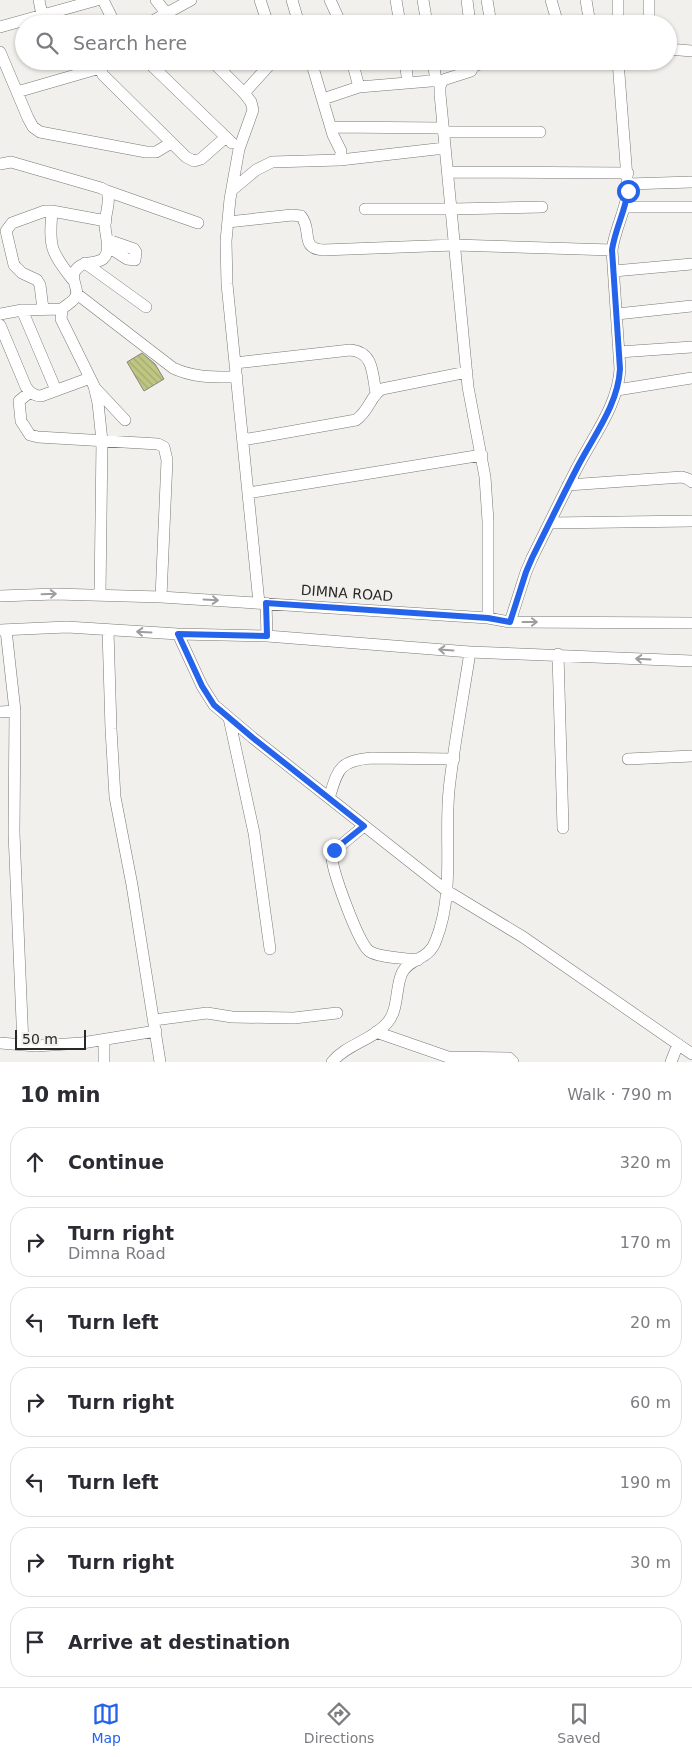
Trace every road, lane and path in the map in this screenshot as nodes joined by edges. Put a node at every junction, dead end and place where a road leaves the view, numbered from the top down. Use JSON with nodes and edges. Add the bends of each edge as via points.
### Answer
{"nodes":[{"id":1,"x":39,"y":0,"type":"edge"},
{"id":2,"x":97,"y":0,"type":"edge"},
{"id":3,"x":103,"y":0,"type":"edge"},
{"id":4,"x":156,"y":0,"type":"edge"},
{"id":5,"x":191,"y":0,"type":"edge"},
{"id":6,"x":260,"y":0,"type":"edge"},
{"id":7,"x":292,"y":0,"type":"edge"},
{"id":8,"x":330,"y":0,"type":"edge"},
{"id":9,"x":396,"y":0,"type":"edge"},
{"id":10,"x":423,"y":0,"type":"edge"},
{"id":11,"x":467,"y":0,"type":"edge"},
{"id":12,"x":488,"y":0,"type":"edge"},
{"id":13,"x":550,"y":0,"type":"edge"},
{"id":14,"x":586,"y":0,"type":"edge"},
{"id":15,"x":618,"y":0,"type":"edge"},
{"id":16,"x":649,"y":0,"type":"edge"},
{"id":17,"x":166,"y":14,"type":"joint"},
{"id":18,"x":42,"y":15,"type":"joint"},
{"id":19,"x":110,"y":15,"type":"edge"},
{"id":20,"x":265,"y":15,"type":"edge"},
{"id":21,"x":296,"y":15,"type":"edge"},
{"id":22,"x":337,"y":15,"type":"edge"},
{"id":23,"x":398,"y":15,"type":"edge"},
{"id":24,"x":426,"y":15,"type":"edge"},
{"id":25,"x":469,"y":15,"type":"edge"},
{"id":26,"x":490,"y":15,"type":"edge"},
{"id":27,"x":555,"y":15,"type":"edge"},
{"id":28,"x":588,"y":15,"type":"edge"},
{"id":29,"x":618,"y":15,"type":"edge"},
{"id":30,"x":649,"y":15,"type":"edge"},
{"id":31,"x":15,"y":23,"type":"edge"},
{"id":32,"x":0,"y":27,"type":"edge"},
{"id":33,"x":677,"y":50,"type":"edge"},
{"id":34,"x":692,"y":51,"type":"edge"},
{"id":35,"x":0,"y":52,"type":"edge"},
{"id":36,"x":85,"y":70,"type":"edge"},
{"id":37,"x":102,"y":70,"type":"edge"},
{"id":38,"x":156,"y":70,"type":"edge"},
{"id":39,"x":221,"y":70,"type":"edge"},
{"id":40,"x":265,"y":70,"type":"edge"},
{"id":41,"x":314,"y":70,"type":"edge"},
{"id":42,"x":354,"y":70,"type":"edge"},
{"id":43,"x":406,"y":70,"type":"edge"},
{"id":44,"x":436,"y":70,"type":"edge"},
{"id":45,"x":471,"y":70,"type":"edge"},
{"id":46,"x":619,"y":70,"type":"edge"},
{"id":47,"x":440,"y":81,"type":"junction"},
{"id":48,"x":408,"y":83,"type":"junction"},
{"id":49,"x":359,"y":87,"type":"junction"},
{"id":50,"x":17,"y":92,"type":"junction"},
{"id":51,"x":244,"y":93,"type":"junction"},
{"id":52,"x":323,"y":99,"type":"junction"},
{"id":53,"x":331,"y":127,"type":"junction"},
{"id":54,"x":443,"y":130,"type":"junction"},
{"id":55,"x":540,"y":132,"type":"dead end"},
{"id":56,"x":226,"y":137,"type":"junction"},
{"id":57,"x":171,"y":142,"type":"junction"},
{"id":58,"x":445,"y":148,"type":"junction"},
{"id":59,"x":239,"y":149,"type":"junction"},
{"id":60,"x":340,"y":160,"type":"junction"},
{"id":61,"x":0,"y":164,"type":"edge"},
{"id":62,"x":448,"y":172,"type":"junction"},
{"id":63,"x":628,"y":179,"type":"junction"},
{"id":64,"x":692,"y":182,"type":"edge"},
{"id":65,"x":232,"y":190,"type":"junction"},
{"id":66,"x":107,"y":191,"type":"junction"},
{"id":67,"x":542,"y":207,"type":"dead end"},
{"id":68,"x":625,"y":207,"type":"junction"},
{"id":69,"x":692,"y":207,"type":"edge"},
{"id":70,"x":365,"y":209,"type":"dead end"},
{"id":71,"x":452,"y":209,"type":"junction"},
{"id":72,"x":52,"y":211,"type":"junction"},
{"id":73,"x":106,"y":221,"type":"junction"},
{"id":74,"x":228,"y":222,"type":"junction"},
{"id":75,"x":198,"y":223,"type":"dead end"},
{"id":76,"x":455,"y":245,"type":"junction"},
{"id":77,"x":612,"y":250,"type":"junction"},
{"id":78,"x":85,"y":263,"type":"junction"},
{"id":79,"x":692,"y":264,"type":"edge"},
{"id":80,"x":614,"y":271,"type":"junction"},
{"id":81,"x":72,"y":279,"type":"junction"},
{"id":82,"x":77,"y":294,"type":"junction"},
{"id":83,"x":692,"y":306,"type":"edge"},
{"id":84,"x":146,"y":307,"type":"dead end"},
{"id":85,"x":62,"y":308,"type":"junction"},
{"id":86,"x":43,"y":309,"type":"junction"},
{"id":87,"x":22,"y":310,"type":"junction"},
{"id":88,"x":0,"y":314,"type":"edge"},
{"id":89,"x":617,"y":314,"type":"junction"},
{"id":90,"x":0,"y":325,"type":"edge"},
{"id":91,"x":692,"y":347,"type":"edge"},
{"id":92,"x":619,"y":352,"type":"junction"},
{"id":93,"x":235,"y":363,"type":"junction"},
{"id":94,"x":467,"y":372,"type":"junction"},
{"id":95,"x":236,"y":377,"type":"junction"},
{"id":96,"x":692,"y":378,"type":"edge"},
{"id":97,"x":92,"y":382,"type":"junction"},
{"id":98,"x":56,"y":390,"type":"junction"},
{"id":99,"x":617,"y":390,"type":"junction"},
{"id":100,"x":30,"y":392,"type":"junction"},
{"id":101,"x":376,"y":392,"type":"junction"},
{"id":102,"x":125,"y":420,"type":"dead end"},
{"id":103,"x":243,"y":440,"type":"junction"},
{"id":104,"x":102,"y":441,"type":"junction"},
{"id":105,"x":482,"y":455,"type":"junction"},
{"id":106,"x":692,"y":482,"type":"edge"},
{"id":107,"x":568,"y":485,"type":"junction"},
{"id":108,"x":248,"y":493,"type":"junction"},
{"id":109,"x":692,"y":521,"type":"edge"},
{"id":110,"x":550,"y":523,"type":"junction"},
{"id":111,"x":100,"y":595,"type":"junction"},
{"id":112,"x":0,"y":596,"type":"edge"},
{"id":113,"x":161,"y":597,"type":"junction"},
{"id":114,"x":263,"y":603,"type":"junction"},
{"id":115,"x":488,"y":618,"type":"junction"},
{"id":116,"x":510,"y":622,"type":"junction"},
{"id":117,"x":692,"y":623,"type":"edge"},
{"id":118,"x":3,"y":630,"type":"edge"},
{"id":119,"x":108,"y":630,"type":"junction"},
{"id":120,"x":178,"y":634,"type":"junction"},
{"id":121,"x":267,"y":636,"type":"junction"},
{"id":122,"x":470,"y":652,"type":"junction"},
{"id":123,"x":558,"y":654,"type":"junction"},
{"id":124,"x":692,"y":661,"type":"edge"},
{"id":125,"x":15,"y":711,"type":"junction"},
{"id":126,"x":0,"y":712,"type":"edge"},
{"id":127,"x":229,"y":718,"type":"junction"},
{"id":128,"x":692,"y":756,"type":"edge"},
{"id":129,"x":454,"y":759,"type":"junction"},
{"id":130,"x":628,"y":759,"type":"dead end"},
{"id":131,"x":329,"y":798,"type":"junction"},
{"id":132,"x":364,"y":826,"type":"junction"},
{"id":133,"x":564,"y":828,"type":"dead end"},
{"id":134,"x":447,"y":891,"type":"junction"},
{"id":135,"x":270,"y":949,"type":"dead end"},
{"id":136,"x":418,"y":960,"type":"junction"},
{"id":137,"x":337,"y":1013,"type":"dead end"},
{"id":138,"x":155,"y":1026,"type":"junction"},
{"id":139,"x":376,"y":1032,"type":"junction"},
{"id":140,"x":104,"y":1040,"type":"junction"},
{"id":141,"x":0,"y":1042,"type":"edge"},
{"id":142,"x":678,"y":1044,"type":"junction"},
{"id":143,"x":23,"y":1045,"type":"junction"},
{"id":144,"x":692,"y":1054,"type":"edge"},
{"id":145,"x":104,"y":1062,"type":"edge"},
{"id":146,"x":160,"y":1062,"type":"edge"},
{"id":147,"x":332,"y":1062,"type":"edge"},
{"id":148,"x":513,"y":1062,"type":"edge"},
{"id":149,"x":671,"y":1062,"type":"edge"}],
"edges":[{"from":1,"to":18,"type":"street"},
{"from":2,"to":18,"type":"street"},
{"from":3,"to":19,"type":"street"},
{"from":4,"to":17,"type":"street"},
{"from":5,"to":17,"type":"street"},
{"from":6,"to":20,"type":"street"},
{"from":7,"to":21,"type":"street"},
{"from":8,"to":22,"type":"street"},
{"from":9,"to":23,"type":"street"},
{"from":10,"to":24,"type":"street"},
{"from":11,"to":25,"type":"street"},
{"from":12,"to":26,"type":"street"},
{"from":13,"to":27,"type":"street"},
{"from":14,"to":28,"type":"street"},
{"from":15,"to":29,"type":"street"},
{"from":16,"to":30,"type":"street"},
{"from":31,"to":32,"type":"street"},
{"from":33,"to":34,"type":"street"},
{"from":35,"to":50,"type":"street"},
{"from":36,"to":50,"type":"street"},
{"from":37,"to":57,"type":"street"},
{"from":38,"to":56,"type":"street"},
{"from":39,"to":51,"type":"street"},
{"from":40,"to":51,"type":"street"},
{"from":41,"to":52,"type":"street"},
{"from":42,"to":49,"type":"street"},
{"from":43,"to":48,"type":"street"},
{"from":44,"to":47,"type":"street"},
{"from":45,"to":47,"type":"street"},
{"from":46,"to":63,"type":"street"},
{"from":47,"to":48,"type":"street"},
{"from":47,"to":54,"type":"street"},
{"from":48,"to":49,"type":"street"},
{"from":49,"to":52,"type":"street"},
{"from":50,"to":57,"type":"street","via":[[33,126],[40,132],[146,152],[156,152]]},
{"from":51,"to":59,"type":"street","via":[[253,110]]},
{"from":52,"to":53,"type":"street"},
{"from":53,"to":54,"type":"street"},
{"from":53,"to":60,"type":"street","via":[[341,151]]},
{"from":54,"to":55,"type":"street"},
{"from":54,"to":58,"type":"street"},
{"from":56,"to":57,"type":"street","via":[[208,154],[194,161]]},
{"from":56,"to":59,"type":"street"},
{"from":58,"to":60,"type":"street"},
{"from":58,"to":62,"type":"street"},
{"from":59,"to":65,"type":"street"},
{"from":60,"to":65,"type":"street","via":[[272,162],[256,170]]},
{"from":61,"to":66,"type":"street","via":[[11,162]]},
{"from":62,"to":63,"type":"street"},
{"from":62,"to":71,"type":"street"},
{"from":63,"to":64,"type":"street"},
{"from":63,"to":68,"type":"street"},
{"from":65,"to":74,"type":"street"},
{"from":66,"to":73,"type":"street"},
{"from":66,"to":75,"type":"street"},
{"from":67,"to":71,"type":"street"},
{"from":68,"to":69,"type":"street"},
{"from":68,"to":77,"type":"street"},
{"from":70,"to":71,"type":"street"},
{"from":71,"to":76,"type":"street"},
{"from":72,"to":73,"type":"street"},
{"from":72,"to":81,"type":"street","via":[[51,244]]},
{"from":72,"to":86,"type":"street","via":[[17,220],[6,231],[14,265],[40,285]]},
{"from":73,"to":78,"type":"street","via":[[108,243],[105,256]]},
{"from":74,"to":76,"type":"street","via":[[301,216],[310,245],[323,250]]},
{"from":74,"to":93,"type":"street","via":[[227,284]]},
{"from":76,"to":77,"type":"street"},
{"from":76,"to":94,"type":"street"},
{"from":77,"to":80,"type":"street"},
{"from":78,"to":81,"type":"street","via":[[74,272]]},
{"from":78,"to":84,"type":"street"},
{"from":79,"to":80,"type":"street"},
{"from":80,"to":89,"type":"street"},
{"from":81,"to":82,"type":"street"},
{"from":82,"to":85,"type":"street"},
{"from":82,"to":95,"type":"street","via":[[184,374]]},
{"from":83,"to":89,"type":"street"},
{"from":85,"to":86,"type":"street"},
{"from":85,"to":97,"type":"street","via":[[62,320]]},
{"from":86,"to":87,"type":"street"},
{"from":87,"to":88,"type":"street"},
{"from":87,"to":98,"type":"street"},
{"from":89,"to":92,"type":"street"},
{"from":90,"to":100,"type":"street"},
{"from":91,"to":92,"type":"street"},
{"from":92,"to":99,"type":"street"},
{"from":93,"to":95,"type":"street"},
{"from":93,"to":101,"type":"street","via":[[358,351],[369,360]]},
{"from":94,"to":101,"type":"street","via":[[390,386]]},
{"from":94,"to":105,"type":"street","via":[[470,404]]},
{"from":95,"to":103,"type":"street"},
{"from":96,"to":99,"type":"street"},
{"from":97,"to":98,"type":"street"},
{"from":97,"to":102,"type":"street"},
{"from":97,"to":104,"type":"street"},
{"from":98,"to":100,"type":"street","via":[[41,396]]},
{"from":99,"to":107,"type":"street"},
{"from":100,"to":104,"type":"street","via":[[18,401],[21,421],[30,435]]},
{"from":101,"to":103,"type":"street","via":[[368,408],[356,420]]},
{"from":103,"to":108,"type":"street"},
{"from":104,"to":111,"type":"street"},
{"from":104,"to":113,"type":"street","via":[[164,447],[167,460]]},
{"from":105,"to":108,"type":"street"},
{"from":105,"to":115,"type":"street","via":[[488,520]]},
{"from":106,"to":107,"type":"street","via":[[682,477]]},
{"from":107,"to":110,"type":"street"},
{"from":108,"to":114,"type":"street"},
{"from":109,"to":110,"type":"street"},
{"from":110,"to":116,"type":"street","via":[[526,572]]},
{"from":112,"to":111,"type":"street","name":"DIMNA ROAD","one_way":true},
{"from":111,"to":113,"type":"street","name":"DIMNA ROAD"},
{"from":113,"to":114,"type":"street","name":"DIMNA ROAD","one_way":true},
{"from":114,"to":115,"type":"street","name":"DIMNA ROAD"},
{"from":114,"to":121,"type":"street"},
{"from":115,"to":116,"type":"street","name":"DIMNA ROAD"},
{"from":116,"to":117,"type":"street","name":"DIMNA ROAD","one_way":true},
{"from":118,"to":119,"type":"street","via":[[67,627]]},
{"from":118,"to":125,"type":"street"},
{"from":120,"to":119,"type":"street","one_way":true},
{"from":119,"to":138,"type":"street","via":[[115,796]]},
{"from":120,"to":121,"type":"street"},
{"from":120,"to":127,"type":"street","via":[[202,686],[214,705]]},
{"from":122,"to":121,"type":"street","one_way":true},
{"from":122,"to":123,"type":"street"},
{"from":122,"to":129,"type":"street"},
{"from":124,"to":123,"type":"street","one_way":true},
{"from":123,"to":133,"type":"street"},
{"from":125,"to":126,"type":"street"},
{"from":125,"to":143,"type":"street","via":[[14,833]]},
{"from":127,"to":131,"type":"street"},
{"from":127,"to":135,"type":"street","via":[[254,833]]},
{"from":128,"to":130,"type":"street"},
{"from":129,"to":131,"type":"street","via":[[371,758],[349,762],[340,768]]},
{"from":129,"to":134,"type":"street","via":[[447,825]]},
{"from":131,"to":132,"type":"street"},
{"from":132,"to":134,"type":"street"},
{"from":132,"to":136,"type":"street","via":[[334,850],[332,857],[358,935],[377,955]]},
{"from":134,"to":136,"type":"street","via":[[436,941],[427,955]]},
{"from":134,"to":142,"type":"street","via":[[523,937]]},
{"from":136,"to":139,"type":"street","via":[[403,970],[390,1019]]},
{"from":137,"to":138,"type":"street","via":[[294,1018],[207,1013]]},
{"from":138,"to":140,"type":"street"},
{"from":138,"to":146,"type":"street"},
{"from":139,"to":147,"type":"street","via":[[341,1052]]},
{"from":139,"to":148,"type":"street","via":[[448,1057],[509,1058]]},
{"from":140,"to":143,"type":"street"},
{"from":140,"to":145,"type":"street"},
{"from":141,"to":143,"type":"street"},
{"from":142,"to":144,"type":"street"},
{"from":142,"to":149,"type":"street"}]}
